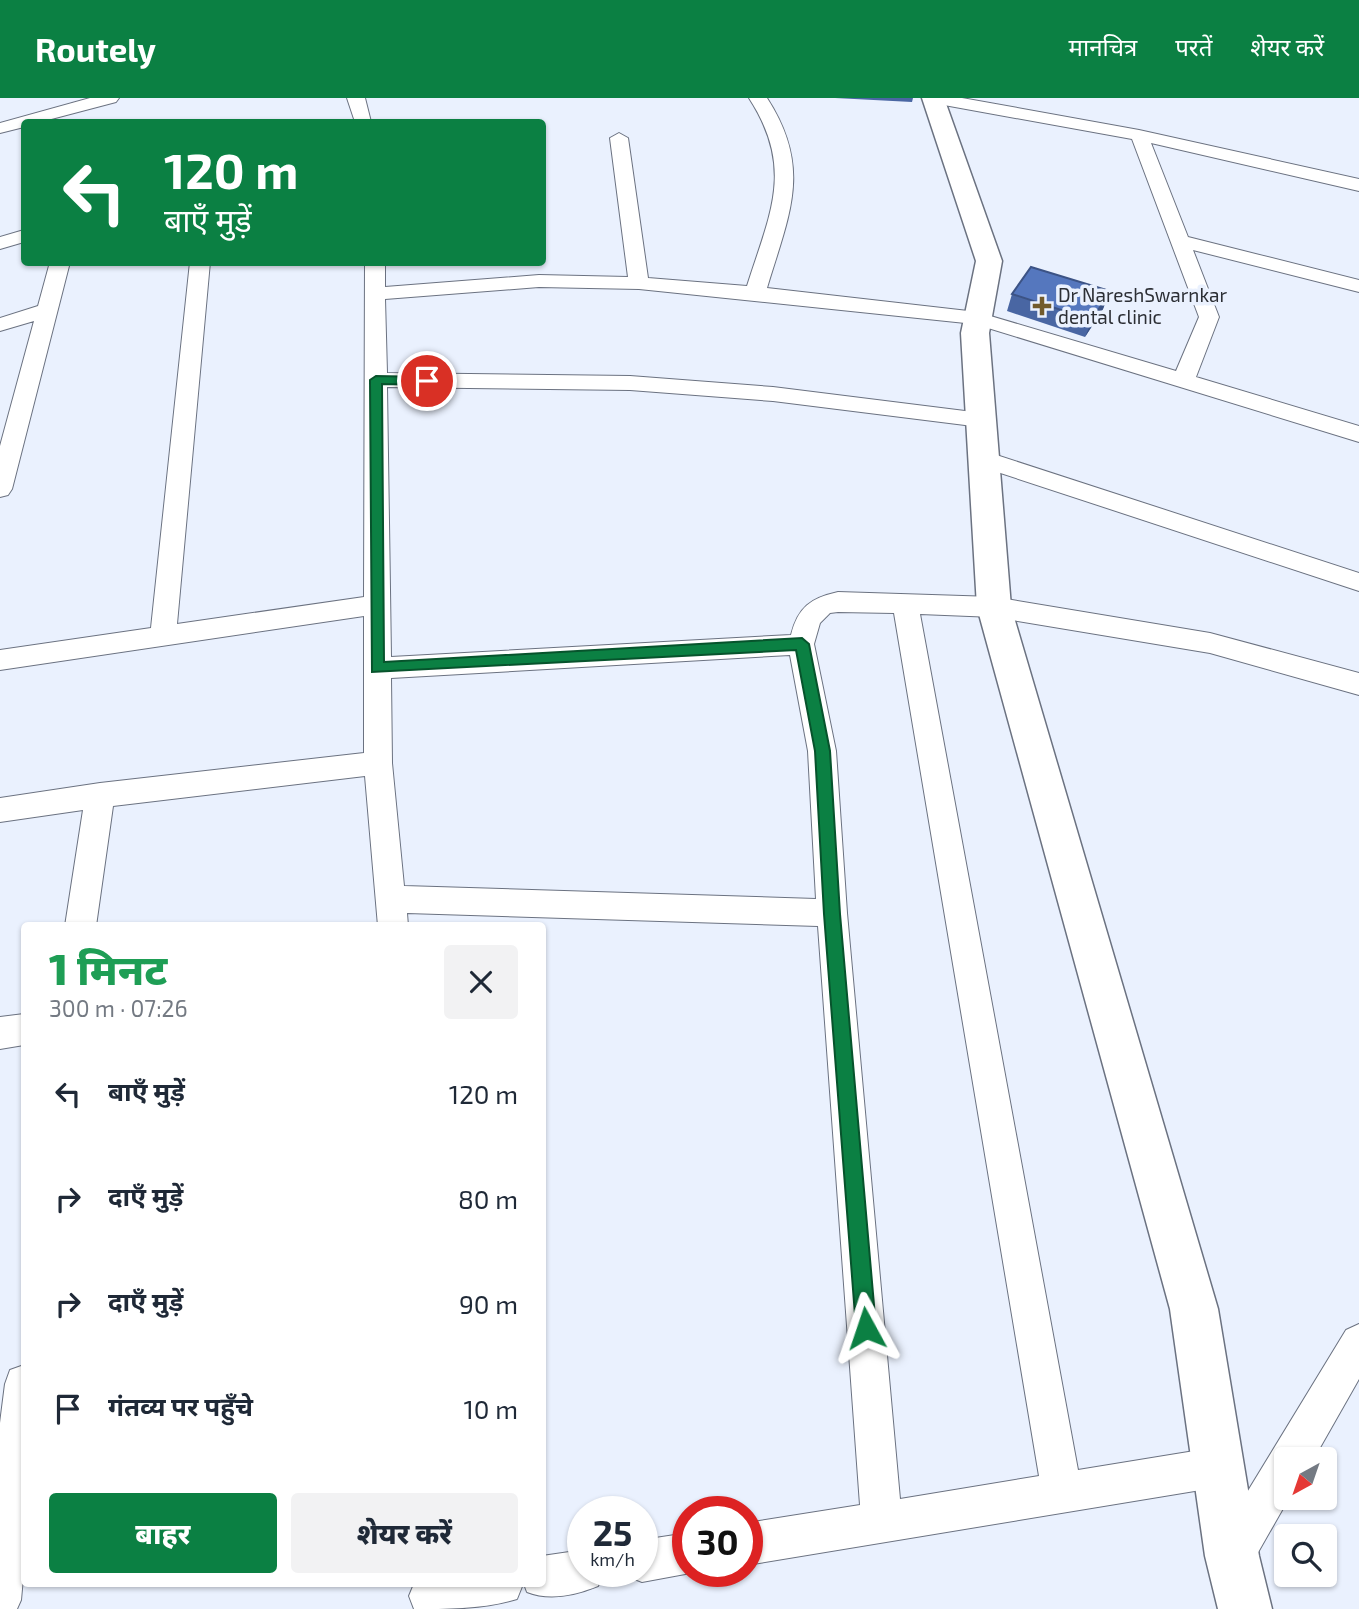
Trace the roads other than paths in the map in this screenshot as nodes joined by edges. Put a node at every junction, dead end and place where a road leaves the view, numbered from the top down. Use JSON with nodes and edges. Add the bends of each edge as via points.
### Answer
{"nodes":[{"id":1,"x":110,"y":98,"type":"edge"},
{"id":2,"x":356,"y":98,"type":"edge"},
{"id":3,"x":758,"y":98,"type":"edge"},
{"id":4,"x":933,"y":98,"type":"edge"},
{"id":5,"x":33,"y":119,"type":"edge"},
{"id":6,"x":362,"y":119,"type":"edge"},
{"id":7,"x":21,"y":122,"type":"edge"},
{"id":8,"x":0,"y":128,"type":"edge"},
{"id":9,"x":1139,"y":135,"type":"junction"},
{"id":10,"x":619,"y":138,"type":"dead end"},
{"id":11,"x":1359,"y":185,"type":"edge"},
{"id":12,"x":21,"y":237,"type":"edge"},
{"id":13,"x":1180,"y":241,"type":"junction"},
{"id":14,"x":0,"y":243,"type":"edge"},
{"id":15,"x":59,"y":266,"type":"edge"},
{"id":16,"x":200,"y":266,"type":"edge"},
{"id":17,"x":375,"y":266,"type":"edge"},
{"id":18,"x":639,"y":283,"type":"junction"},
{"id":19,"x":1359,"y":286,"type":"edge"},
{"id":20,"x":755,"y":293,"type":"junction"},
{"id":21,"x":376,"y":295,"type":"junction"},
{"id":22,"x":46,"y":310,"type":"junction"},
{"id":23,"x":977,"y":318,"type":"junction"},
{"id":24,"x":0,"y":325,"type":"edge"},
{"id":25,"x":376,"y":380,"type":"junction"},
{"id":26,"x":1183,"y":381,"type":"junction"},
{"id":27,"x":981,"y":419,"type":"junction"},
{"id":28,"x":1359,"y":434,"type":"edge"},
{"id":29,"x":984,"y":459,"type":"junction"},
{"id":30,"x":0,"y":489,"type":"edge"},
{"id":31,"x":1359,"y":582,"type":"edge"},
{"id":32,"x":905,"y":604,"type":"junction"},
{"id":33,"x":376,"y":606,"type":"junction"},
{"id":34,"x":993,"y":607,"type":"junction"},
{"id":35,"x":163,"y":636,"type":"junction"},
{"id":36,"x":802,"y":644,"type":"junction"},
{"id":37,"x":0,"y":660,"type":"edge"},
{"id":38,"x":377,"y":668,"type":"junction"},
{"id":39,"x":1359,"y":684,"type":"edge"},
{"id":40,"x":379,"y":764,"type":"junction"},
{"id":41,"x":100,"y":795,"type":"junction"},
{"id":42,"x":0,"y":810,"type":"edge"},
{"id":43,"x":392,"y":912,"type":"edge"},
{"id":44,"x":832,"y":914,"type":"junction"},
{"id":45,"x":81,"y":922,"type":"edge"},
{"id":46,"x":21,"y":1030,"type":"edge"},
{"id":47,"x":0,"y":1033,"type":"edge"},
{"id":48,"x":1359,"y":1343,"type":"edge"},
{"id":49,"x":21,"y":1411,"type":"edge"},
{"id":50,"x":1298,"y":1447,"type":"edge"},
{"id":51,"x":1219,"y":1467,"type":"junction"},
{"id":52,"x":1274,"y":1485,"type":"edge"},
{"id":53,"x":1062,"y":1492,"type":"junction"},
{"id":54,"x":883,"y":1522,"type":"junction"},
{"id":55,"x":763,"y":1541,"type":"edge"},
{"id":56,"x":1232,"y":1556,"type":"junction"},
{"id":57,"x":567,"y":1573,"type":"edge"},
{"id":58,"x":546,"y":1576,"type":"edge"},
{"id":59,"x":484,"y":1587,"type":"edge"},
{"id":60,"x":430,"y":1596,"type":"edge"},
{"id":61,"x":0,"y":1600,"type":"edge"},
{"id":62,"x":1245,"y":1609,"type":"edge"}],
"edges":[{"from":1,"to":5,"type":"street"},
{"from":2,"to":6,"type":"street"},
{"from":3,"to":20,"type":"street","via":[[770,116],[785,162],[780,205]]},
{"from":4,"to":9,"type":"street"},
{"from":4,"to":23,"type":"street","via":[[989,261]]},
{"from":7,"to":8,"type":"street"},
{"from":9,"to":11,"type":"street"},
{"from":9,"to":13,"type":"street"},
{"from":10,"to":18,"type":"street"},
{"from":12,"to":14,"type":"street"},
{"from":13,"to":19,"type":"street"},
{"from":13,"to":26,"type":"street","via":[[1209,317]]},
{"from":15,"to":22,"type":"street"},
{"from":16,"to":35,"type":"street"},
{"from":17,"to":21,"type":"street"},
{"from":18,"to":20,"type":"street"},
{"from":18,"to":21,"type":"street","via":[[540,281]]},
{"from":20,"to":23,"type":"street"},
{"from":21,"to":25,"type":"street"},
{"from":22,"to":24,"type":"street"},
{"from":22,"to":30,"type":"street"},
{"from":23,"to":26,"type":"street"},
{"from":23,"to":27,"type":"street"},
{"from":25,"to":27,"type":"street","via":[[629,383],[773,394]]},
{"from":25,"to":33,"type":"street"},
{"from":26,"to":28,"type":"street"},
{"from":27,"to":29,"type":"street"},
{"from":29,"to":31,"type":"street"},
{"from":29,"to":34,"type":"street"},
{"from":32,"to":34,"type":"street"},
{"from":32,"to":36,"type":"street","via":[[838,601],[824,605],[808,619]]},
{"from":32,"to":53,"type":"street"},
{"from":33,"to":35,"type":"street"},
{"from":33,"to":38,"type":"street"},
{"from":34,"to":39,"type":"street","via":[[1210,643]]},
{"from":34,"to":51,"type":"street","via":[[1195,1309]]},
{"from":35,"to":37,"type":"street"},
{"from":36,"to":38,"type":"street"},
{"from":36,"to":44,"type":"street","via":[[822,751]]},
{"from":38,"to":40,"type":"street"},
{"from":40,"to":41,"type":"street"},
{"from":40,"to":43,"type":"street"},
{"from":41,"to":42,"type":"street"},
{"from":41,"to":45,"type":"street"},
{"from":43,"to":44,"type":"street"},
{"from":44,"to":54,"type":"street"},
{"from":46,"to":47,"type":"street"},
{"from":48,"to":50,"type":"street"},
{"from":49,"to":61,"type":"street"},
{"from":51,"to":53,"type":"street"},
{"from":51,"to":56,"type":"street"},
{"from":52,"to":56,"type":"street"},
{"from":53,"to":54,"type":"street"},
{"from":54,"to":55,"type":"street"},
{"from":56,"to":62,"type":"street"},
{"from":57,"to":58,"type":"street"},
{"from":59,"to":60,"type":"street"}]}
